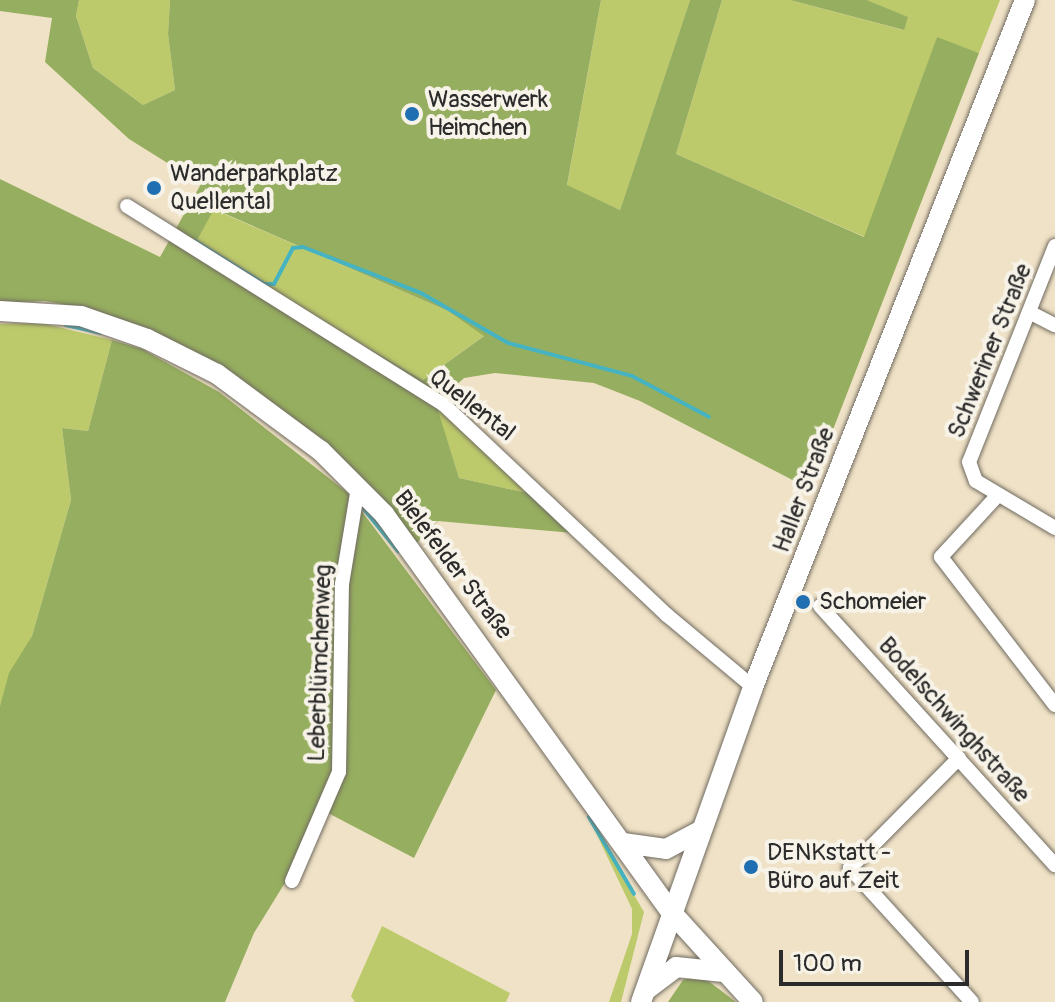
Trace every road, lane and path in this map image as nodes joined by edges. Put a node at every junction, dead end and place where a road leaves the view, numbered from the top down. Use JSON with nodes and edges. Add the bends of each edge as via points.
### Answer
{"nodes":[{"id":1,"x":1025,"y":0,"type":"edge"},
{"id":2,"x":127,"y":206,"type":"dead end"},
{"id":3,"x":1055,"y":246,"type":"edge"},
{"id":4,"x":0,"y":311,"type":"edge"},
{"id":5,"x":1029,"y":312,"type":"junction"},
{"id":6,"x":1055,"y":325,"type":"edge"},
{"id":7,"x":358,"y":487,"type":"junction"},
{"id":8,"x":998,"y":495,"type":"junction"},
{"id":9,"x":1055,"y":528,"type":"edge"},
{"id":10,"x":820,"y":606,"type":"dead end"},
{"id":11,"x":753,"y":687,"type":"junction"},
{"id":12,"x":1055,"y":705,"type":"edge"},
{"id":13,"x":959,"y":758,"type":"junction"},
{"id":14,"x":701,"y":830,"type":"junction"},
{"id":15,"x":623,"y":843,"type":"junction"},
{"id":16,"x":1055,"y":865,"type":"edge"},
{"id":17,"x":292,"y":881,"type":"dead end"},
{"id":18,"x":672,"y":913,"type":"junction"},
{"id":19,"x":724,"y":972,"type":"junction"},
{"id":20,"x":642,"y":997,"type":"edge"},
{"id":21,"x":753,"y":1002,"type":"edge"},
{"id":22,"x":972,"y":1002,"type":"edge"}],
"edges":[{"from":1,"to":11,"type":"main road","name":"Haller Straße"},
{"from":2,"to":11,"type":"street","name":"Quellental","via":[[443,404],[667,615]]},
{"from":3,"to":5,"type":"street","name":"Schweriner Straße"},
{"from":4,"to":7,"type":"main road","name":"Bielefelder Straße","via":[[81,316],[183,355],[282,419]]},
{"from":5,"to":6,"type":"street"},
{"from":5,"to":8,"type":"street","name":"Schweriner Straße","via":[[969,472]]},
{"from":7,"to":15,"type":"main road","name":"Bielefelder Straße","via":[[440,588]]},
{"from":7,"to":17,"type":"street","name":"Leberblümchenweg","via":[[342,584],[339,772]]},
{"from":8,"to":9,"type":"street"},
{"from":8,"to":12,"type":"street","via":[[941,557]]},
{"from":10,"to":13,"type":"street","name":"Bodelschwinghstraße"},
{"from":11,"to":14,"type":"main road","name":"Haller Straße"},
{"from":13,"to":16,"type":"street","name":"Bodelschwinghstraße"},
{"from":13,"to":22,"type":"street","via":[[850,868]]},
{"from":14,"to":15,"type":"main road","via":[[666,849]]},
{"from":14,"to":18,"type":"main road","name":"Haller Straße"},
{"from":15,"to":18,"type":"main road","name":"Bielefelder Straße"},
{"from":18,"to":19,"type":"main road","name":"Bielefelder Straße"},
{"from":18,"to":20,"type":"main road","name":"Haller Straße"},
{"from":19,"to":20,"type":"main road","via":[[676,967]]},
{"from":19,"to":21,"type":"main road","name":"Bielefelder Straße"}]}
